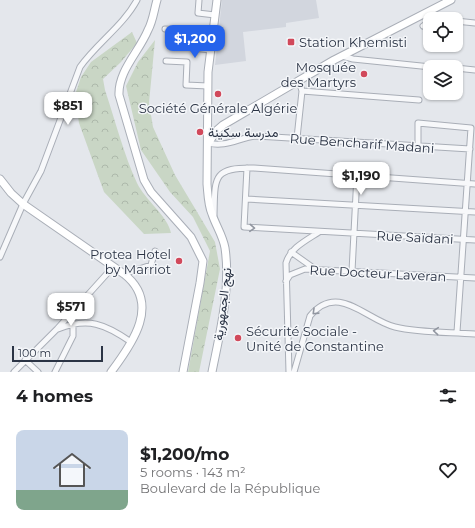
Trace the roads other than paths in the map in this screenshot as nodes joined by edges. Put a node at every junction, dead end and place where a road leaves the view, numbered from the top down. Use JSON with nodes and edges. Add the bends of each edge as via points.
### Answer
{"nodes":[{"id":1,"x":137,"y":0,"type":"edge"},
{"id":2,"x":157,"y":0,"type":"edge"},
{"id":3,"x":199,"y":0,"type":"edge"},
{"id":4,"x":217,"y":0,"type":"edge"},
{"id":5,"x":451,"y":0,"type":"edge"},
{"id":6,"x":215,"y":15,"type":"junction"},
{"id":7,"x":463,"y":22,"type":"edge"},
{"id":8,"x":475,"y":23,"type":"edge"},
{"id":9,"x":165,"y":29,"type":"dead end"},
{"id":10,"x":211,"y":50,"type":"junction"},
{"id":11,"x":342,"y":56,"type":"junction"},
{"id":12,"x":166,"y":61,"type":"dead end"},
{"id":13,"x":423,"y":66,"type":"edge"},
{"id":14,"x":463,"y":69,"type":"edge"},
{"id":15,"x":475,"y":70,"type":"edge"},
{"id":16,"x":299,"y":80,"type":"junction"},
{"id":17,"x":208,"y":86,"type":"junction"},
{"id":18,"x":302,"y":91,"type":"junction"},
{"id":19,"x":419,"y":100,"type":"dead end"},
{"id":20,"x":297,"y":138,"type":"junction"},
{"id":21,"x":209,"y":143,"type":"junction"},
{"id":22,"x":418,"y":147,"type":"junction"},
{"id":23,"x":470,"y":149,"type":"junction"},
{"id":24,"x":247,"y":168,"type":"junction"},
{"id":25,"x":357,"y":175,"type":"junction"},
{"id":26,"x":0,"y":179,"type":"edge"},
{"id":27,"x":467,"y":183,"type":"junction"},
{"id":28,"x":475,"y":184,"type":"edge"},
{"id":29,"x":246,"y":199,"type":"junction"},
{"id":30,"x":22,"y":204,"type":"junction"},
{"id":31,"x":356,"y":204,"type":"junction"},
{"id":32,"x":465,"y":212,"type":"junction"},
{"id":33,"x":475,"y":212,"type":"edge"},
{"id":34,"x":214,"y":218,"type":"junction"},
{"id":35,"x":319,"y":232,"type":"junction"},
{"id":36,"x":354,"y":234,"type":"junction"},
{"id":37,"x":464,"y":240,"type":"junction"},
{"id":38,"x":475,"y":240,"type":"edge"},
{"id":39,"x":155,"y":251,"type":"dead end"},
{"id":40,"x":291,"y":252,"type":"junction"},
{"id":41,"x":0,"y":257,"type":"edge"},
{"id":42,"x":113,"y":267,"type":"junction"},
{"id":43,"x":315,"y":269,"type":"junction"},
{"id":44,"x":352,"y":271,"type":"junction"},
{"id":45,"x":124,"y":274,"type":"junction"},
{"id":46,"x":461,"y":277,"type":"junction"},
{"id":47,"x":475,"y":278,"type":"edge"},
{"id":48,"x":286,"y":281,"type":"junction"},
{"id":49,"x":73,"y":323,"type":"junction"},
{"id":50,"x":58,"y":329,"type":"junction"},
{"id":51,"x":457,"y":332,"type":"junction"},
{"id":52,"x":475,"y":334,"type":"edge"},
{"id":53,"x":131,"y":342,"type":"junction"},
{"id":54,"x":25,"y":360,"type":"junction"},
{"id":55,"x":14,"y":372,"type":"edge"},
{"id":56,"x":38,"y":372,"type":"edge"},
{"id":57,"x":56,"y":372,"type":"edge"},
{"id":58,"x":111,"y":372,"type":"edge"},
{"id":59,"x":183,"y":372,"type":"edge"},
{"id":60,"x":212,"y":372,"type":"edge"},
{"id":61,"x":289,"y":372,"type":"edge"},
{"id":62,"x":294,"y":372,"type":"edge"}],
"edges":[{"from":1,"to":30,"type":"street","via":[[129,13],[80,67],[41,171]]},
{"from":2,"to":59,"type":"main road","via":[[149,30],[123,74],[119,95],[144,180],[151,192],[191,237],[203,261]]},
{"from":3,"to":6,"type":"street","via":[[198,13]]},
{"from":4,"to":6,"type":"main road","name":"نهج الجمهورية"},
{"from":5,"to":11,"type":"main road"},
{"from":6,"to":10,"type":"main road","name":"نهج الجمهورية"},
{"from":7,"to":8,"type":"street"},
{"from":9,"to":10,"type":"street","via":[[193,31],[192,48]]},
{"from":10,"to":17,"type":"main road","name":"نهج الجمهورية"},
{"from":11,"to":13,"type":"street"},
{"from":11,"to":16,"type":"main road"},
{"from":12,"to":17,"type":"street","via":[[187,62],[186,85]]},
{"from":14,"to":15,"type":"street"},
{"from":16,"to":18,"type":"street"},
{"from":16,"to":21,"type":"main road","via":[[223,125],[215,132]]},
{"from":17,"to":21,"type":"main road","name":"نهج الجمهورية"},
{"from":18,"to":19,"type":"street"},
{"from":18,"to":20,"type":"street"},
{"from":20,"to":21,"type":"street","name":"Rue Bencharif Madani","via":[[250,137],[219,145]]},
{"from":20,"to":22,"type":"street","name":"Rue Bencharif Madani"},
{"from":21,"to":34,"type":"main road","name":"نهج الجمهورية","via":[[208,201]]},
{"from":22,"to":23,"type":"street","name":"Rue Bencharif Madani"},
{"from":22,"to":23,"type":"street","via":[[418,124],[471,128]]},
{"from":23,"to":27,"type":"street"},
{"from":24,"to":25,"type":"street"},
{"from":24,"to":29,"type":"street"},
{"from":24,"to":34,"type":"street","via":[[230,169],[218,176],[214,192]]},
{"from":25,"to":27,"type":"street"},
{"from":25,"to":31,"type":"street"},
{"from":26,"to":30,"type":"main road"},
{"from":27,"to":28,"type":"street"},
{"from":27,"to":32,"type":"street"},
{"from":29,"to":31,"type":"street"},
{"from":29,"to":35,"type":"street","name":"Rue Saïdani","one_way":true,"via":[[244,227]]},
{"from":30,"to":41,"type":"street"},
{"from":30,"to":42,"type":"main road"},
{"from":31,"to":32,"type":"street"},
{"from":31,"to":36,"type":"street"},
{"from":32,"to":33,"type":"street"},
{"from":32,"to":37,"type":"street"},
{"from":34,"to":60,"type":"main road","name":"نهج الجمهورية","via":[[223,239],[227,264]]},
{"from":35,"to":36,"type":"street","name":"Rue Saïdani"},
{"from":35,"to":40,"type":"street"},
{"from":36,"to":37,"type":"street","name":"Rue Saïdani"},
{"from":36,"to":44,"type":"street"},
{"from":37,"to":38,"type":"street","name":"Rue Saïdani"},
{"from":37,"to":46,"type":"street"},
{"from":39,"to":45,"type":"street","via":[[151,265]]},
{"from":40,"to":43,"type":"street"},
{"from":40,"to":48,"type":"street","via":[[286,263]]},
{"from":42,"to":45,"type":"main road"},
{"from":42,"to":50,"type":"street"},
{"from":43,"to":44,"type":"street","name":"Rue Docteur Laveran"},
{"from":43,"to":48,"type":"street","name":"Rue Docteur Laveran","via":[[295,272]]},
{"from":44,"to":46,"type":"street","name":"Rue Docteur Laveran"},
{"from":45,"to":53,"type":"main road","via":[[132,280],[142,300],[142,320]]},
{"from":46,"to":47,"type":"street","name":"Rue Docteur Laveran"},
{"from":46,"to":51,"type":"street"},
{"from":48,"to":61,"type":"street"},
{"from":49,"to":50,"type":"street"},
{"from":49,"to":53,"type":"street","via":[[100,325]]},
{"from":49,"to":57,"type":"street","via":[[73,336]]},
{"from":50,"to":54,"type":"street"},
{"from":51,"to":52,"type":"street"},
{"from":51,"to":62,"type":"street","one_way":true,"via":[[393,326],[356,306],[340,303],[322,306],[316,309],[306,324]]},
{"from":53,"to":58,"type":"main road"},
{"from":54,"to":55,"type":"street"},
{"from":54,"to":56,"type":"street"}]}
